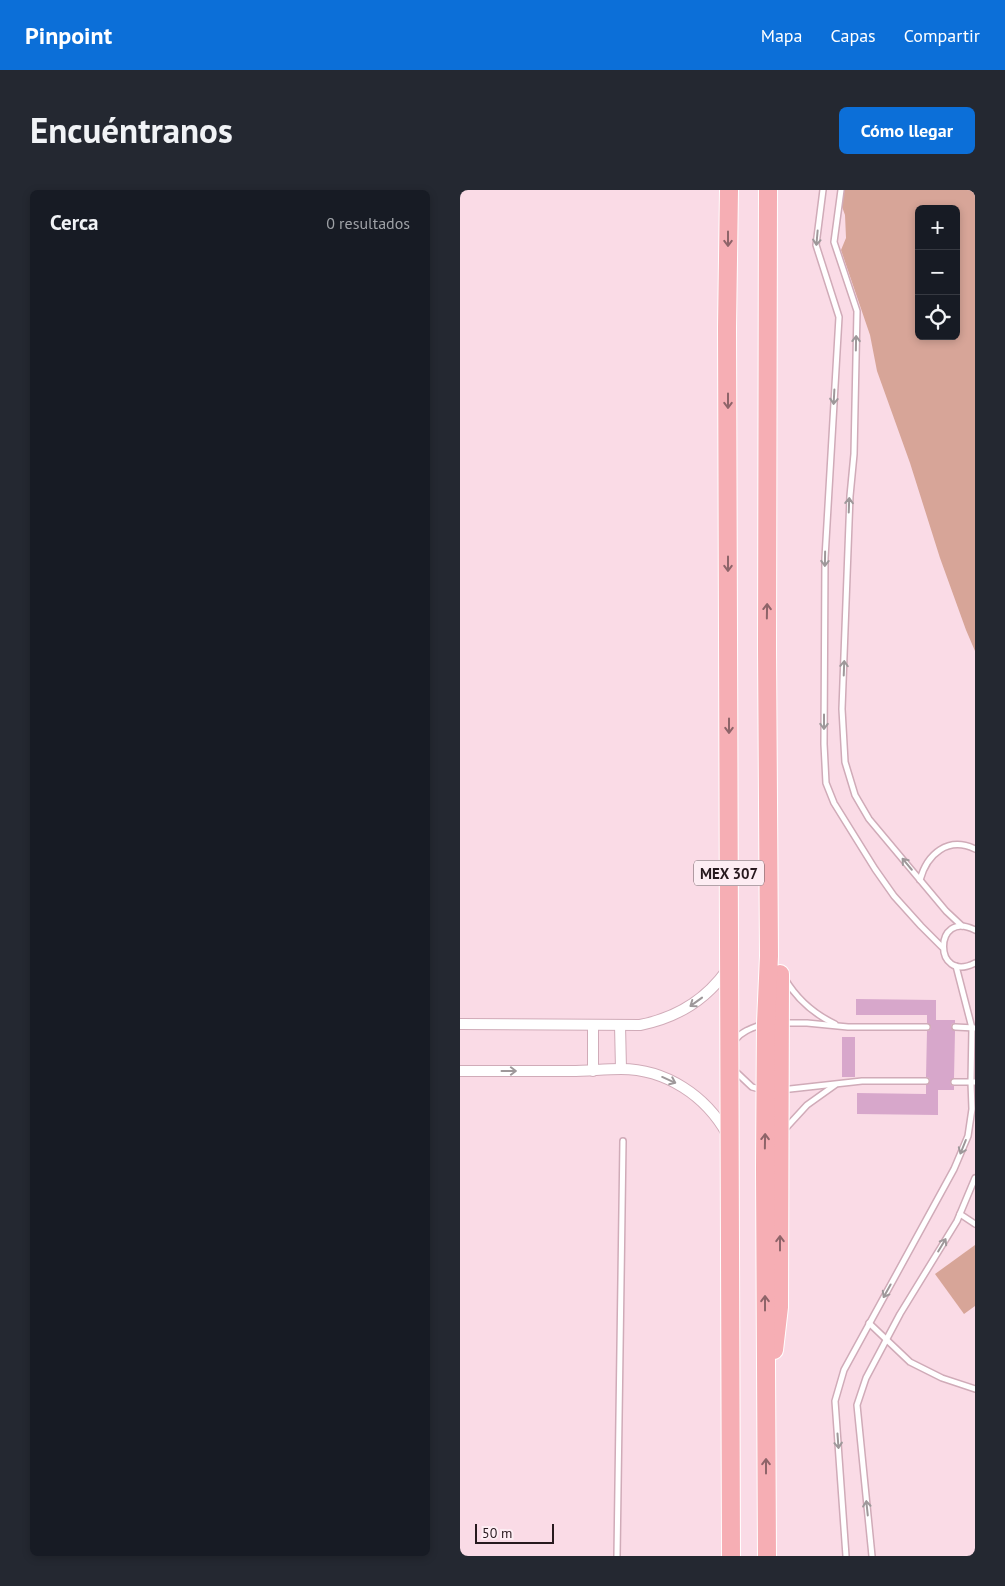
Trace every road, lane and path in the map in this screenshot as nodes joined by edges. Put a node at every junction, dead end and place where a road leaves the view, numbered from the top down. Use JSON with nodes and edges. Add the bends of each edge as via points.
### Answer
{"nodes":[{"id":1,"x":729,"y":190,"type":"edge"},
{"id":2,"x":768,"y":190,"type":"edge"},
{"id":3,"x":823,"y":190,"type":"edge"},
{"id":4,"x":841,"y":190,"type":"edge"},
{"id":5,"x":767,"y":648,"type":"junction"},
{"id":6,"x":975,"y":848,"type":"edge"},
{"id":7,"x":920,"y":880,"type":"junction"},
{"id":8,"x":975,"y":921,"type":"edge"},
{"id":9,"x":962,"y":926,"type":"junction"},
{"id":10,"x":969,"y":927,"type":"junction"},
{"id":11,"x":975,"y":930,"type":"edge"},
{"id":12,"x":942,"y":947,"type":"junction"},
{"id":13,"x":975,"y":963,"type":"edge"},
{"id":14,"x":956,"y":966,"type":"junction"},
{"id":15,"x":729,"y":967,"type":"junction"},
{"id":16,"x":780,"y":969,"type":"junction"},
{"id":17,"x":773,"y":1023,"type":"junction"},
{"id":18,"x":460,"y":1024,"type":"edge"},
{"id":19,"x":593,"y":1025,"type":"junction"},
{"id":20,"x":620,"y":1025,"type":"junction"},
{"id":21,"x":838,"y":1026,"type":"junction"},
{"id":22,"x":927,"y":1027,"type":"dead end"},
{"id":23,"x":955,"y":1028,"type":"dead end"},
{"id":24,"x":974,"y":1028,"type":"edge"},
{"id":25,"x":730,"y":1047,"type":"junction"},
{"id":26,"x":730,"y":1066,"type":"junction"},
{"id":27,"x":621,"y":1069,"type":"junction"},
{"id":28,"x":460,"y":1071,"type":"edge"},
{"id":29,"x":593,"y":1071,"type":"junction"},
{"id":30,"x":926,"y":1081,"type":"dead end"},
{"id":31,"x":954,"y":1082,"type":"dead end"},
{"id":32,"x":973,"y":1082,"type":"edge"},
{"id":33,"x":839,"y":1083,"type":"junction"},
{"id":34,"x":772,"y":1091,"type":"junction"},
{"id":35,"x":780,"y":1137,"type":"junction"},
{"id":36,"x":730,"y":1138,"type":"junction"},
{"id":37,"x":623,"y":1141,"type":"dead end"},
{"id":38,"x":975,"y":1178,"type":"edge"},
{"id":39,"x":960,"y":1214,"type":"junction"},
{"id":40,"x":975,"y":1224,"type":"edge"},
{"id":41,"x":869,"y":1323,"type":"junction"},
{"id":42,"x":886,"y":1341,"type":"junction"},
{"id":43,"x":766,"y":1377,"type":"junction"},
{"id":44,"x":975,"y":1389,"type":"edge"},
{"id":45,"x":618,"y":1556,"type":"edge"},
{"id":46,"x":731,"y":1556,"type":"edge"},
{"id":47,"x":767,"y":1556,"type":"edge"},
{"id":48,"x":846,"y":1556,"type":"edge"},
{"id":49,"x":872,"y":1556,"type":"edge"}],
"edges":[{"from":1,"to":15,"type":"highway","number":"MEX 307","one_way":true},
{"from":5,"to":2,"type":"highway","number":"MEX 307","one_way":true},
{"from":3,"to":12,"type":"lane","one_way":true,"via":[[816,246],[839,317],[825,558],[826,783],[834,803],[874,869]]},
{"from":7,"to":4,"type":"lane","one_way":true,"via":[[869,819],[855,795],[845,762],[842,709],[857,312],[834,242]]},
{"from":5,"to":16,"type":"highway","via":[[775,667],[778,693]]},
{"from":5,"to":17,"type":"highway","number":"MEX 307","via":[[769,956]]},
{"from":6,"to":7,"type":"lane","via":[[962,843],[934,854],[924,866]]},
{"from":7,"to":9,"type":"lane"},
{"from":8,"to":10,"type":"lane"},
{"from":9,"to":10,"type":"lane"},
{"from":9,"to":12,"type":"lane","via":[[946,935]]},
{"from":10,"to":11,"type":"lane"},
{"from":12,"to":14,"type":"lane","via":[[946,959]]},
{"from":13,"to":14,"type":"lane"},
{"from":14,"to":24,"type":"lane"},
{"from":15,"to":20,"type":"street","one_way":true,"via":[[711,990],[682,1011],[652,1023]]},
{"from":15,"to":25,"type":"highway","number":"MEX 307"},
{"from":16,"to":17,"type":"highway"},
{"from":16,"to":21,"type":"lane","via":[[802,1001]]},
{"from":17,"to":21,"type":"lane","via":[[807,1022]]},
{"from":17,"to":25,"type":"lane","via":[[748,1029]]},
{"from":17,"to":34,"type":"highway"},
{"from":18,"to":19,"type":"street"},
{"from":19,"to":20,"type":"street"},
{"from":19,"to":29,"type":"street"},
{"from":20,"to":27,"type":"street"},
{"from":21,"to":22,"type":"lane"},
{"from":23,"to":24,"type":"lane"},
{"from":24,"to":32,"type":"lane"},
{"from":25,"to":26,"type":"highway","number":"MEX 307"},
{"from":26,"to":34,"type":"lane","via":[[752,1086]]},
{"from":26,"to":36,"type":"highway","number":"MEX 307"},
{"from":27,"to":29,"type":"street"},
{"from":27,"to":36,"type":"street","one_way":true,"via":[[655,1074],[680,1085],[709,1109]]},
{"from":28,"to":29,"type":"street","one_way":true},
{"from":30,"to":33,"type":"lane"},
{"from":31,"to":32,"type":"lane"},
{"from":32,"to":41,"type":"lane","one_way":true,"via":[[968,1136],[954,1168]]},
{"from":33,"to":34,"type":"lane"},
{"from":33,"to":35,"type":"lane","via":[[806,1105]]},
{"from":34,"to":35,"type":"highway"},
{"from":43,"to":34,"type":"highway","one_way":true},
{"from":43,"to":35,"type":"highway","one_way":true,"via":[[775,1344],[779,1308]]},
{"from":36,"to":46,"type":"highway","number":"MEX 307"},
{"from":37,"to":45,"type":"lane"},
{"from":38,"to":39,"type":"lane"},
{"from":39,"to":40,"type":"lane"},
{"from":42,"to":39,"type":"lane","one_way":true},
{"from":41,"to":42,"type":"lane"},
{"from":41,"to":48,"type":"lane","one_way":true,"via":[[844,1370],[835,1402]]},
{"from":42,"to":44,"type":"lane","via":[[910,1362],[942,1378]]},
{"from":49,"to":42,"type":"lane","one_way":true,"via":[[857,1405],[866,1378]]},
{"from":47,"to":43,"type":"highway","one_way":true}]}
